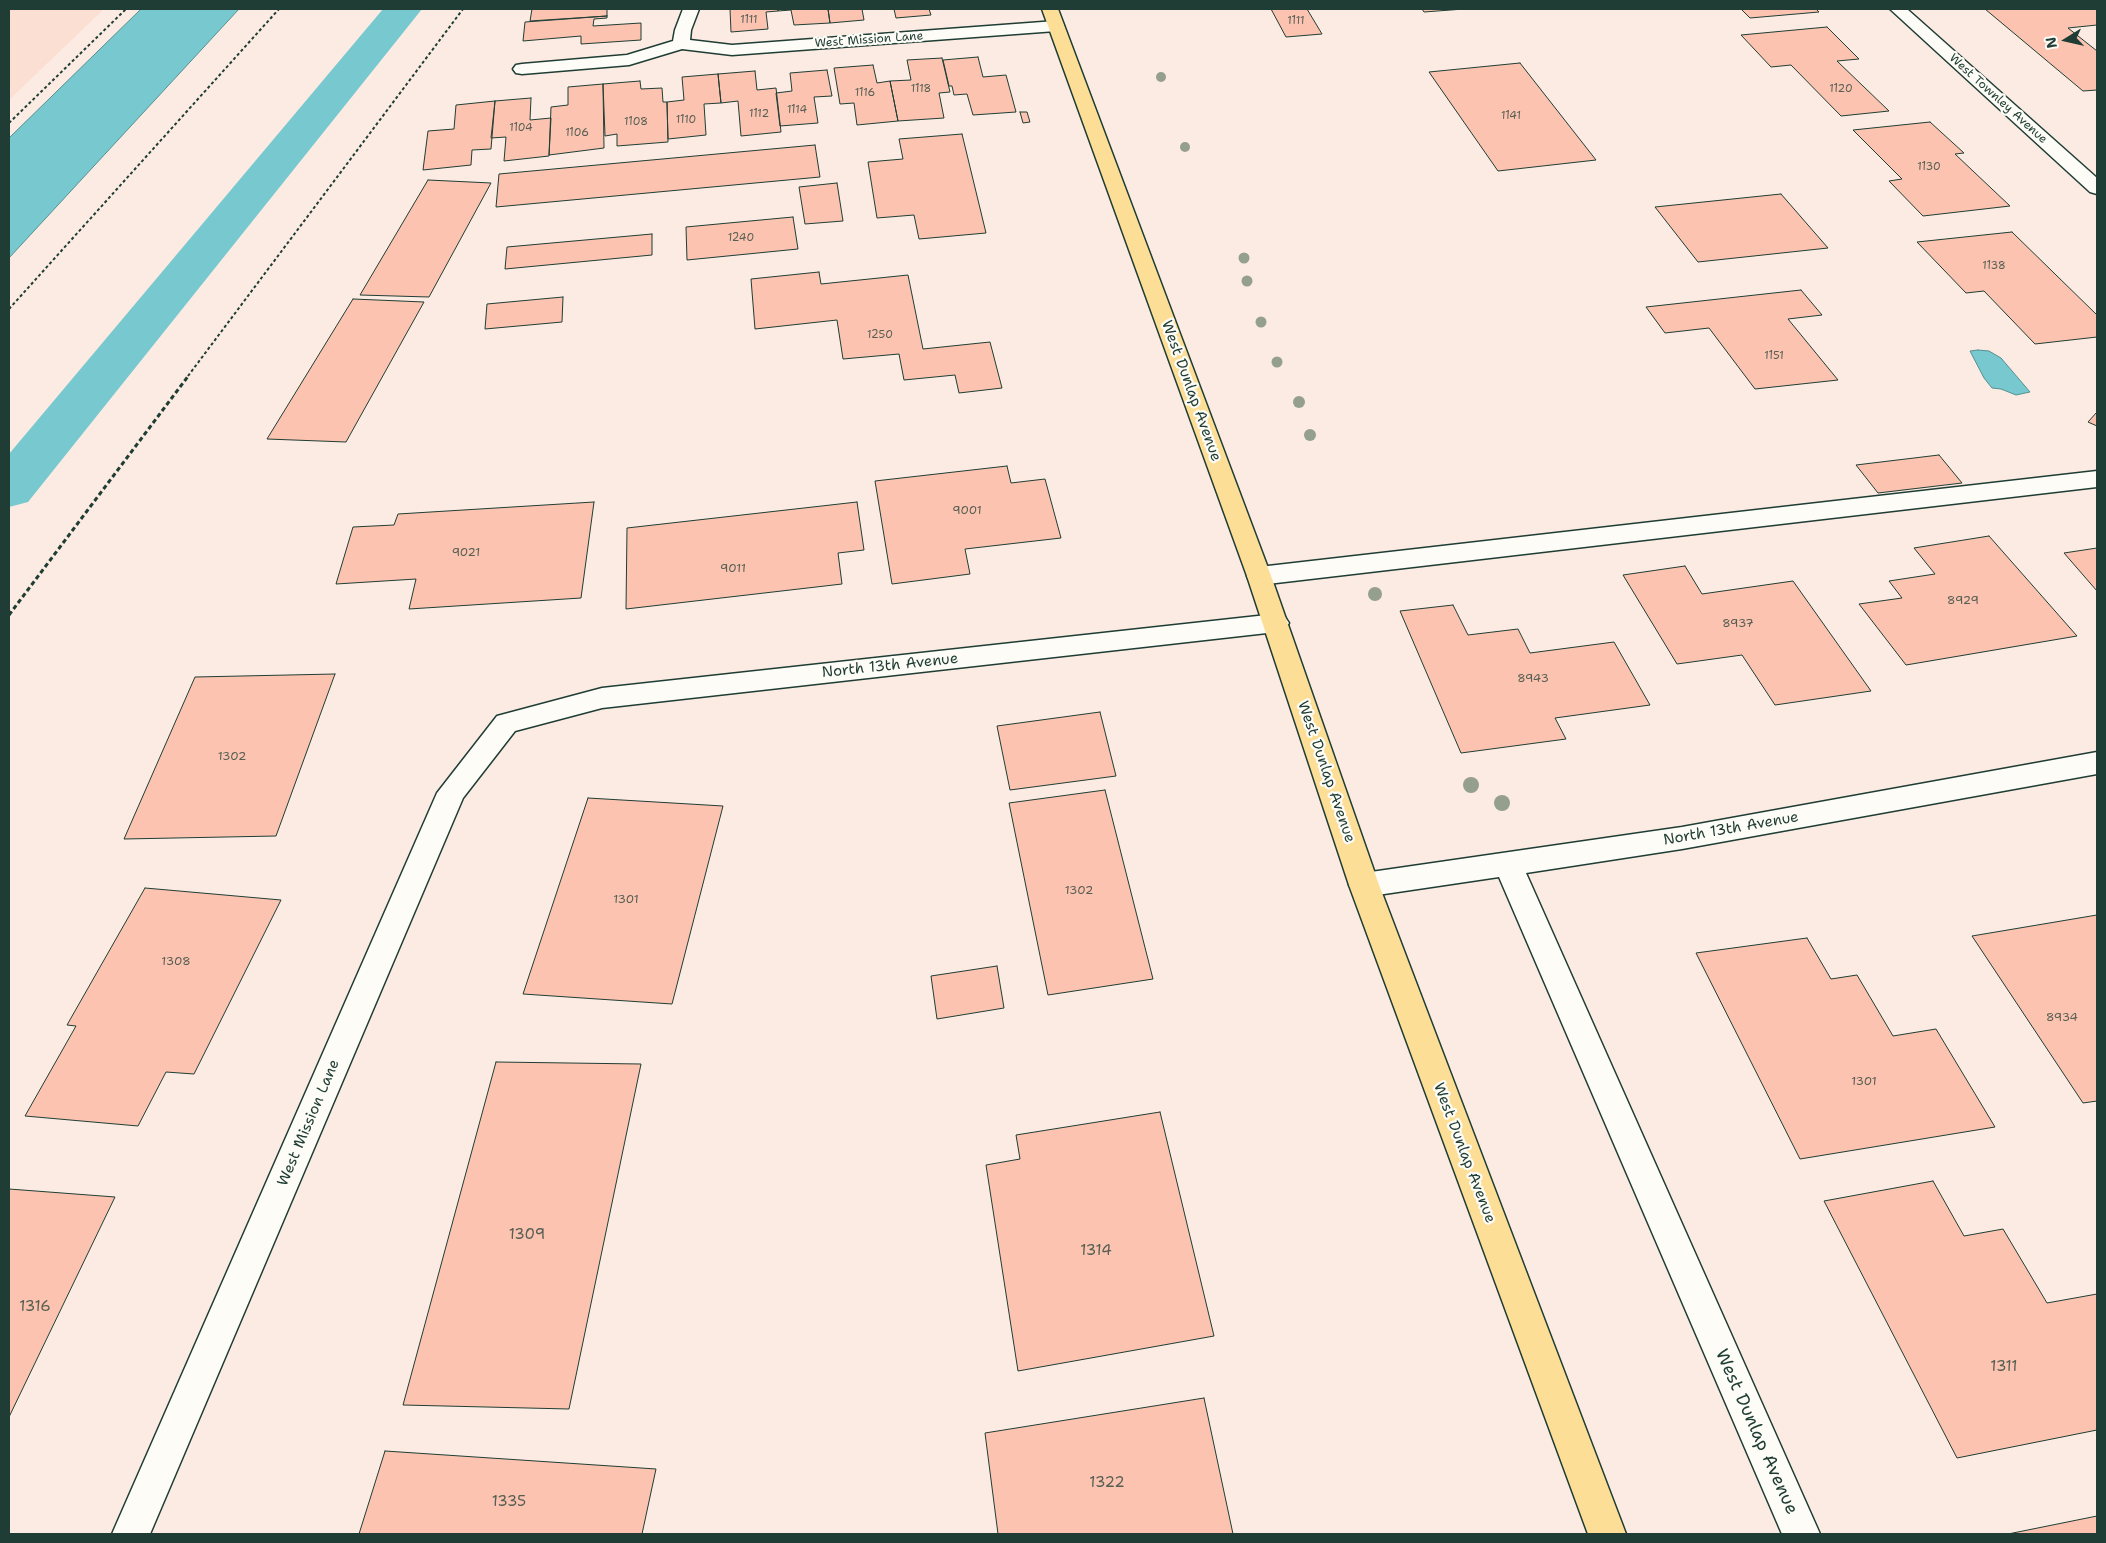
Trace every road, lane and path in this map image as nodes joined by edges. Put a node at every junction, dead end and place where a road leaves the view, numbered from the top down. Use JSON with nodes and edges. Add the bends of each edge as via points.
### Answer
{"nodes":[{"id":1,"x":126,"y":9,"type":"edge"},
{"id":2,"x":279,"y":9,"type":"edge"},
{"id":3,"x":463,"y":9,"type":"edge"},
{"id":4,"x":691,"y":9,"type":"edge"},
{"id":5,"x":1898,"y":9,"type":"edge"},
{"id":6,"x":1053,"y":17,"type":"edge"},
{"id":7,"x":682,"y":44,"type":"junction"},
{"id":8,"x":522,"y":69,"type":"dead end"},
{"id":9,"x":9,"y":123,"type":"edge"},
{"id":10,"x":2097,"y":188,"type":"edge"},
{"id":11,"x":9,"y":309,"type":"edge"},
{"id":12,"x":2097,"y":479,"type":"edge"},
{"id":13,"x":1259,"y":576,"type":"junction"},
{"id":14,"x":9,"y":615,"type":"edge"},
{"id":15,"x":1276,"y":623,"type":"junction"},
{"id":16,"x":506,"y":723,"type":"joint"},
{"id":17,"x":2097,"y":763,"type":"edge"},
{"id":18,"x":1507,"y":863,"type":"junction"},
{"id":19,"x":1364,"y":885,"type":"junction"},
{"id":20,"x":131,"y":1534,"type":"edge"},
{"id":21,"x":1608,"y":1534,"type":"edge"},
{"id":22,"x":1801,"y":1534,"type":"edge"}],
"edges":[{"from":1,"to":9,"type":"path"},
{"from":2,"to":11,"type":"path"},
{"from":3,"to":14,"type":"path"},
{"from":4,"to":7,"type":"street","via":[[683,30]]},
{"from":5,"to":10,"type":"street","name":"West Townley Avenue"},
{"from":6,"to":7,"type":"street","name":"West Mission Lane","via":[[732,50]]},
{"from":6,"to":13,"type":"main road","name":"West Dunlap Avenue"},
{"from":7,"to":8,"type":"street","name":"West Mission Lane","via":[[629,60]]},
{"from":12,"to":13,"type":"street"},
{"from":13,"to":15,"type":"main road","name":"West Dunlap Avenue"},
{"from":15,"to":16,"type":"street","name":"North 13th Avenue","via":[[602,698]]},
{"from":15,"to":19,"type":"main road","name":"West Dunlap Avenue"},
{"from":16,"to":20,"type":"street","name":"West Mission Lane","via":[[451,793]]},
{"from":17,"to":18,"type":"street","name":"North 13th Avenue","via":[[1682,838]]},
{"from":18,"to":19,"type":"street","name":"North 13th Avenue"},
{"from":18,"to":22,"type":"street","name":"West Dunlap Avenue"},
{"from":19,"to":21,"type":"main road","name":"West Dunlap Avenue"}]}
